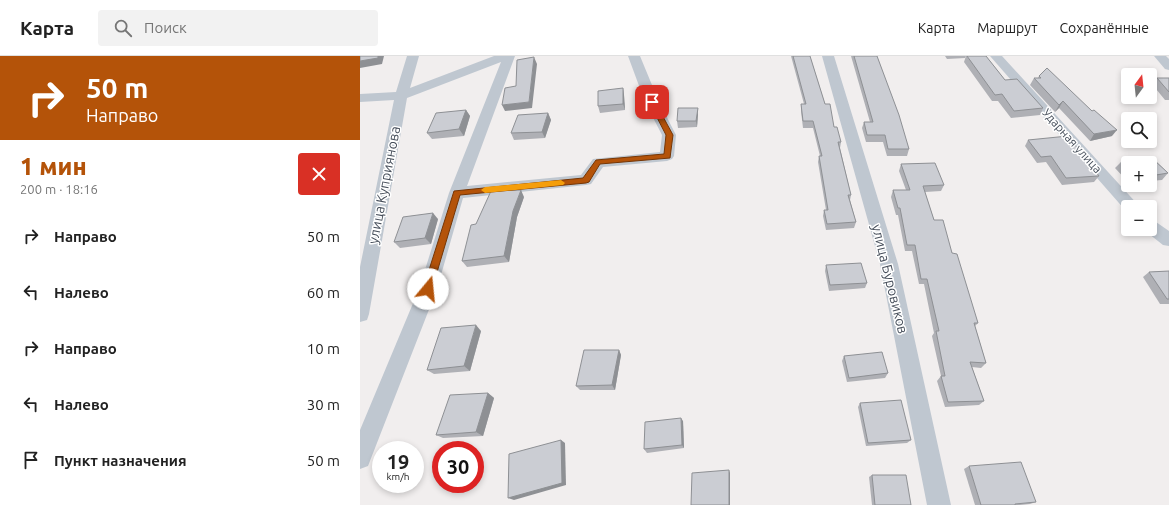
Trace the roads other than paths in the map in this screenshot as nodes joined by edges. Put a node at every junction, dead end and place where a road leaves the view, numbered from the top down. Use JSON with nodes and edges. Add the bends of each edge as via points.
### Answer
{"nodes":[{"id":1,"x":412,"y":56,"type":"edge"},
{"id":2,"x":505,"y":56,"type":"edge"},
{"id":3,"x":509,"y":56,"type":"edge"},
{"id":4,"x":634,"y":56,"type":"edge"},
{"id":5,"x":828,"y":56,"type":"edge"},
{"id":6,"x":996,"y":56,"type":"edge"},
{"id":7,"x":1160,"y":56,"type":"edge"},
{"id":8,"x":1169,"y":66,"type":"edge"},
{"id":9,"x":401,"y":96,"type":"junction"},
{"id":10,"x":360,"y":98,"type":"edge"},
{"id":11,"x":457,"y":193,"type":"junction"},
{"id":12,"x":1126,"y":200,"type":"edge"},
{"id":13,"x":1157,"y":231,"type":"edge"},
{"id":14,"x":1169,"y":240,"type":"edge"},
{"id":15,"x":360,"y":314,"type":"edge"},
{"id":16,"x":360,"y":458,"type":"edge"},
{"id":17,"x":939,"y":505,"type":"edge"}],
"edges":[{"from":1,"to":9,"type":"street","name":"улица Куприянова"},
{"from":2,"to":9,"type":"street"},
{"from":3,"to":11,"type":"street"},
{"from":4,"to":11,"type":"street","via":[[652,102],[669,135],[667,156],[598,162],[586,180]]},
{"from":5,"to":17,"type":"street","name":"улица Буровиков","via":[[889,264]]},
{"from":6,"to":12,"type":"street","name":"Ударная улица"},
{"from":7,"to":8,"type":"street"},
{"from":9,"to":10,"type":"street"},
{"from":9,"to":15,"type":"street","name":"улица Куприянова"},
{"from":11,"to":16,"type":"street","via":[[428,289]]},
{"from":13,"to":14,"type":"street"}]}
